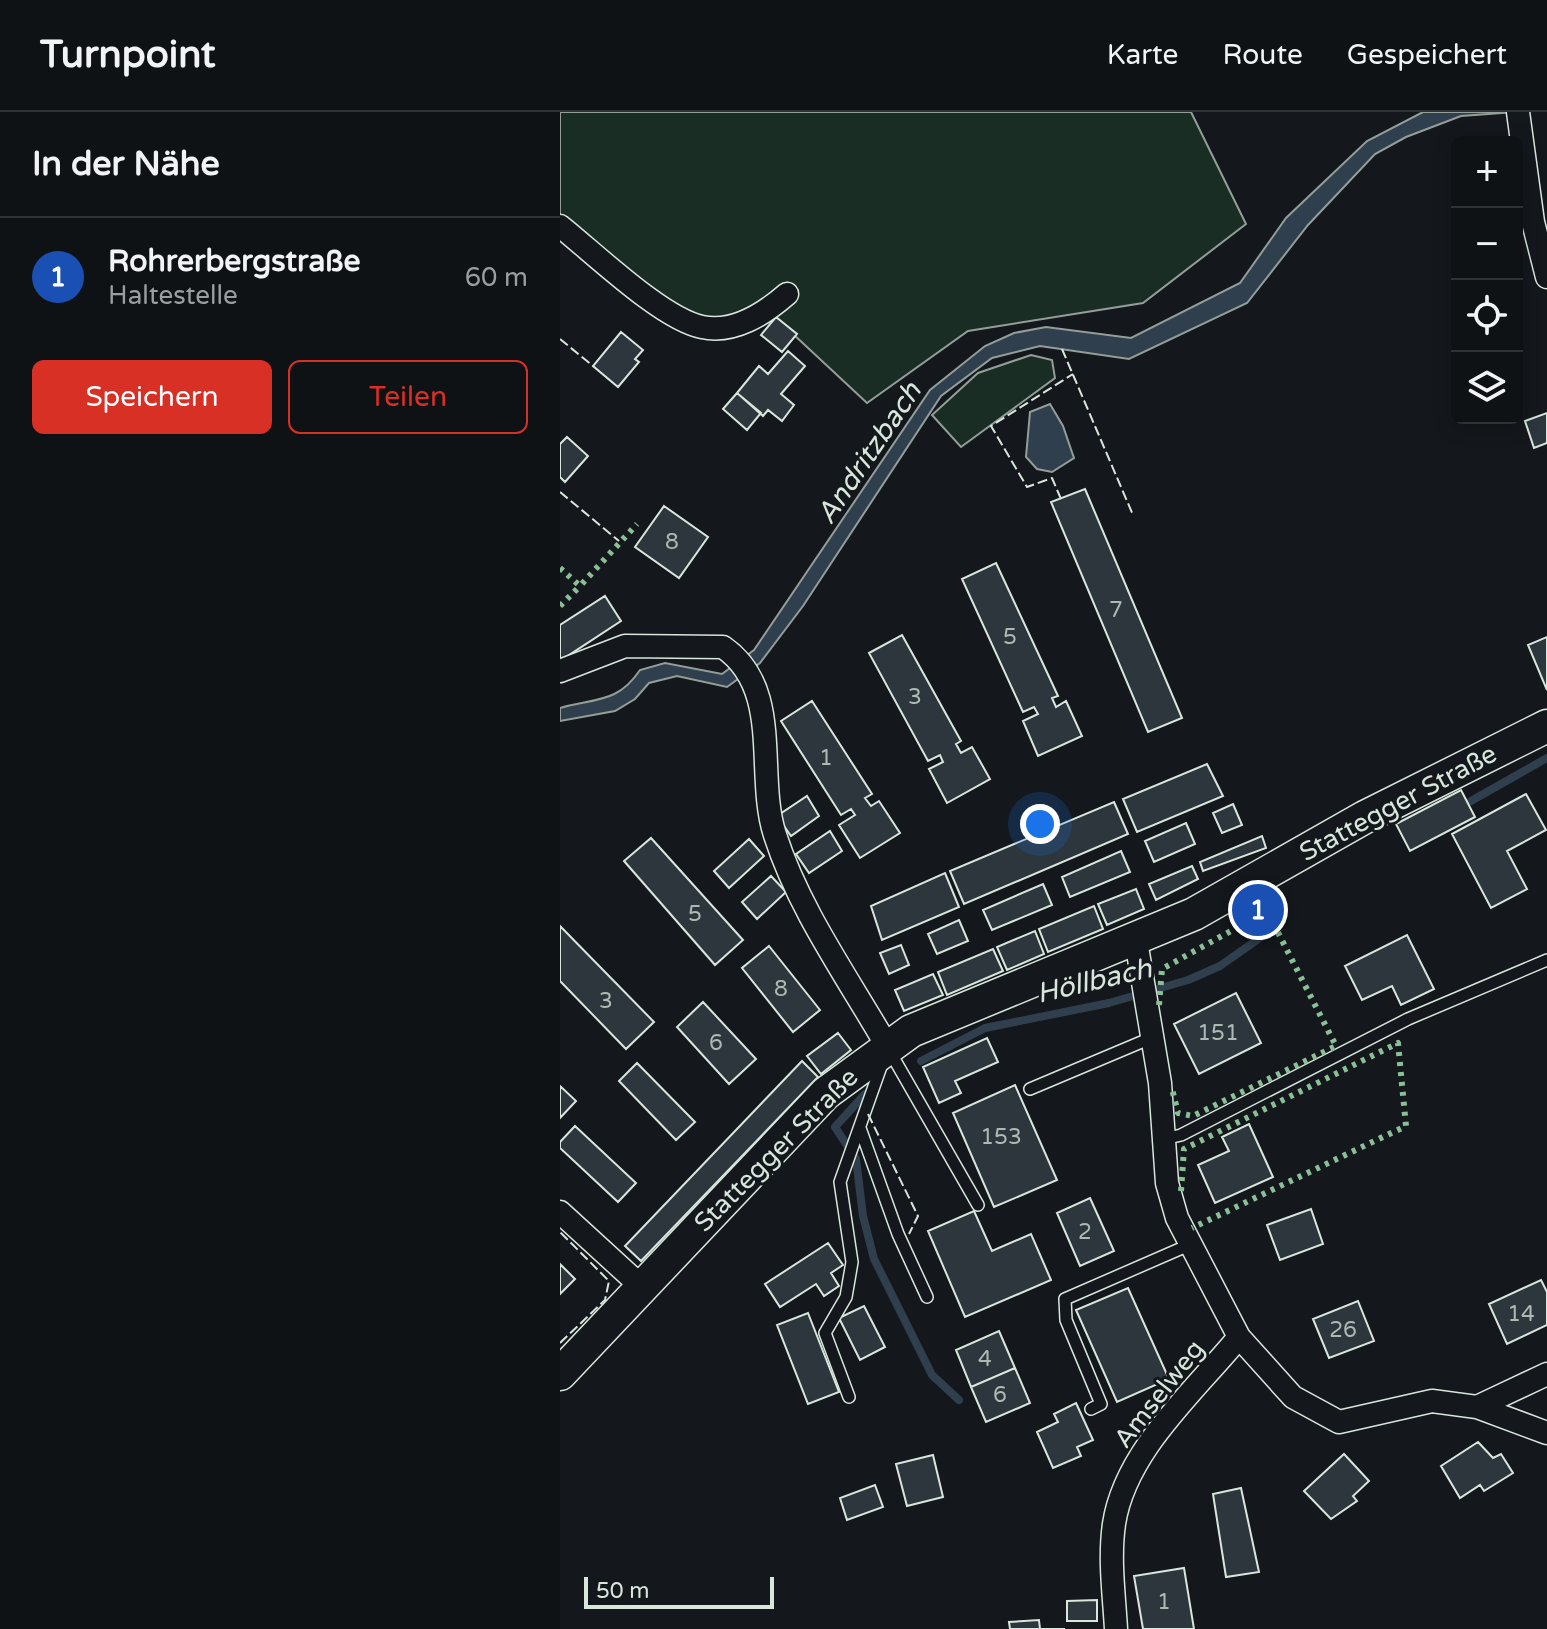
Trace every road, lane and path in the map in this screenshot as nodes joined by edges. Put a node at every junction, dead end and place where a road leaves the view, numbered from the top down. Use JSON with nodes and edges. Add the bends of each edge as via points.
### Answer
{"nodes":[{"id":1,"x":1518,"y":113,"type":"edge"},
{"id":2,"x":560,"y":226,"type":"edge"},
{"id":3,"x":1547,"y":277,"type":"edge"},
{"id":4,"x":787,"y":294,"type":"dead end"},
{"id":5,"x":560,"y":671,"type":"edge"},
{"id":6,"x":1547,"y":726,"type":"edge"},
{"id":7,"x":1136,"y":941,"type":"junction"},
{"id":8,"x":1547,"y":960,"type":"edge"},
{"id":9,"x":1151,"y":1038,"type":"junction"},
{"id":10,"x":887,"y":1046,"type":"junction"},
{"id":11,"x":1030,"y":1089,"type":"dead end"},
{"id":12,"x":860,"y":1128,"type":"junction"},
{"id":13,"x":1164,"y":1139,"type":"junction"},
{"id":14,"x":978,"y":1205,"type":"dead end"},
{"id":15,"x":560,"y":1212,"type":"edge"},
{"id":16,"x":1189,"y":1245,"type":"junction"},
{"id":17,"x":643,"y":1288,"type":"junction"},
{"id":18,"x":927,"y":1297,"type":"dead end"},
{"id":19,"x":1239,"y":1337,"type":"junction"},
{"id":20,"x":560,"y":1374,"type":"edge"},
{"id":21,"x":1547,"y":1374,"type":"edge"},
{"id":22,"x":849,"y":1397,"type":"dead end"},
{"id":23,"x":1477,"y":1407,"type":"junction"},
{"id":24,"x":1091,"y":1409,"type":"dead end"},
{"id":25,"x":1547,"y":1433,"type":"edge"},
{"id":26,"x":1116,"y":1629,"type":"edge"}],
"edges":[{"from":1,"to":3,"type":"street","via":[[1533,222]]},
{"from":2,"to":4,"type":"street","via":[[686,322],[704,328],[725,328],[763,314]]},
{"from":5,"to":10,"type":"street","via":[[625,646],[723,647],[736,656],[758,691],[774,833],[804,903]]},
{"from":6,"to":7,"type":"main road","name":"Stattegger Straße"},
{"from":7,"to":9,"type":"street"},
{"from":7,"to":10,"type":"main road","name":"Stattegger Straße","via":[[911,1031]]},
{"from":8,"to":13,"type":"lane","via":[[1408,1019]]},
{"from":9,"to":11,"type":"lane"},
{"from":9,"to":13,"type":"street"},
{"from":10,"to":12,"type":"lane"},
{"from":10,"to":14,"type":"lane"},
{"from":10,"to":17,"type":"main road","name":"Stattegger Straße","via":[[826,1093]]},
{"from":12,"to":18,"type":"lane"},
{"from":12,"to":22,"type":"lane","via":[[840,1182],[852,1262],[846,1297],[825,1333]]},
{"from":13,"to":16,"type":"street","via":[[1167,1183]]},
{"from":15,"to":17,"type":"street"},
{"from":16,"to":19,"type":"street"},
{"from":16,"to":24,"type":"lane","via":[[1065,1299],[1066,1320],[1101,1404]]},
{"from":17,"to":20,"type":"main road","name":"Stattegger Straße"},
{"from":19,"to":23,"type":"street","via":[[1293,1397],[1339,1422],[1432,1401]]},
{"from":19,"to":26,"type":"street","name":"Amselweg","via":[[1147,1447],[1121,1493],[1112,1555]]},
{"from":21,"to":23,"type":"street"},
{"from":23,"to":25,"type":"street"}]}
